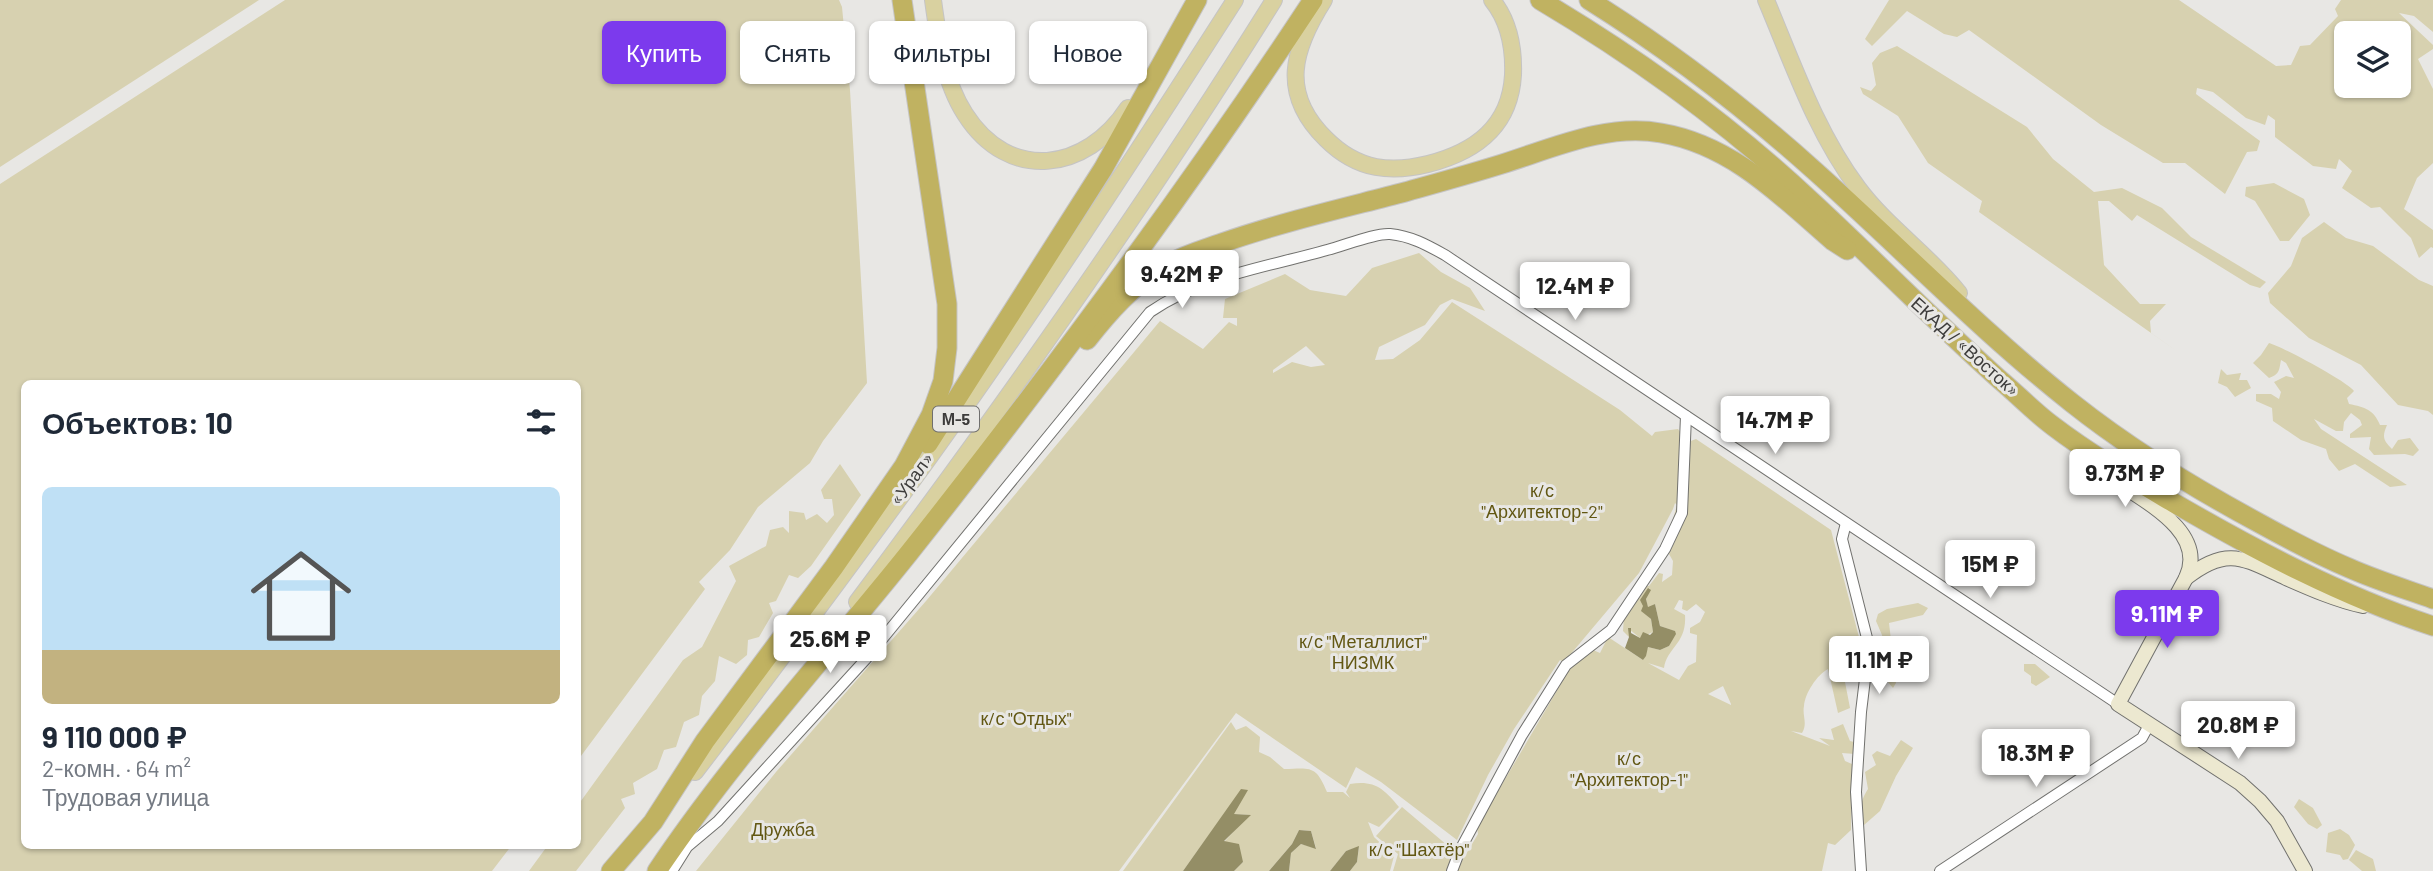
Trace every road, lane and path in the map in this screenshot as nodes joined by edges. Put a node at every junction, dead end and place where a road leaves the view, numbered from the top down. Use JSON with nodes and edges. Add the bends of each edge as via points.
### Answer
{"nodes":[{"id":1,"x":902,"y":0,"type":"edge"},
{"id":2,"x":933,"y":0,"type":"edge"},
{"id":3,"x":1235,"y":0,"type":"edge"},
{"id":4,"x":1274,"y":0,"type":"edge"},
{"id":5,"x":1313,"y":0,"type":"edge"},
{"id":6,"x":1324,"y":0,"type":"edge"},
{"id":7,"x":1492,"y":0,"type":"edge"},
{"id":8,"x":1540,"y":0,"type":"edge"},
{"id":9,"x":1589,"y":0,"type":"edge"},
{"id":10,"x":1766,"y":0,"type":"edge"},
{"id":11,"x":1193,"y":7,"type":"edge"},
{"id":12,"x":1890,"y":278,"type":"junction"},
{"id":13,"x":1985,"y":329,"type":"junction"},
{"id":14,"x":1686,"y":416,"type":"junction"},
{"id":15,"x":2078,"y":444,"type":"junction"},
{"id":16,"x":978,"y":465,"type":"junction"},
{"id":17,"x":1846,"y":523,"type":"junction"},
{"id":18,"x":834,"y":567,"type":"junction"},
{"id":19,"x":2186,"y":578,"type":"junction"},
{"id":20,"x":2433,"y":599,"type":"edge"},
{"id":21,"x":2382,"y":610,"type":"junction"},
{"id":22,"x":2433,"y":626,"type":"edge"},
{"id":23,"x":824,"y":654,"type":"junction"},
{"id":24,"x":2118,"y":704,"type":"junction"},
{"id":25,"x":2149,"y":725,"type":"junction"},
{"id":26,"x":653,"y":822,"type":"junction"},
{"id":27,"x":611,"y":871,"type":"edge"},
{"id":28,"x":657,"y":871,"type":"edge"},
{"id":29,"x":672,"y":871,"type":"edge"},
{"id":30,"x":1452,"y":871,"type":"edge"},
{"id":31,"x":1861,"y":871,"type":"edge"},
{"id":32,"x":1940,"y":871,"type":"edge"},
{"id":33,"x":2305,"y":871,"type":"edge"}],
"edges":[{"from":1,"to":18,"type":"highway","via":[[947,304],[947,348],[943,381],[917,445]]},
{"from":2,"to":11,"type":"main road","via":[[946,67],[963,112],[997,147],[1041,161],[1079,155],[1118,123]]},
{"from":3,"to":26,"type":"main road","name":"«Урал»","number":"М-5","via":[[1089,225],[926,461]]},
{"from":4,"to":23,"type":"main road","name":"«Урал»","number":"М-5","via":[[1108,250]]},
{"from":5,"to":16,"type":"highway","via":[[1233,122]]},
{"from":6,"to":7,"type":"main road","via":[[1305,30],[1298,54],[1296,76],[1304,111],[1340,152],[1356,162],[1390,168],[1418,166],[1463,153],[1499,121],[1512,87],[1513,61],[1507,27]]},
{"from":8,"to":12,"type":"highway","name":"ЕКАД / «Восток»","via":[[1636,61],[1723,126],[1809,199]]},
{"from":9,"to":13,"type":"highway","name":"ЕКАД / «Восток»","via":[[1746,111]]},
{"from":10,"to":13,"type":"main road","via":[[1838,160],[1885,220],[1956,290]]},
{"from":11,"to":18,"type":"highway","via":[[1103,169],[984,359],[912,468]]},
{"from":12,"to":15,"type":"highway","name":"ЕКАД / «Восток»","via":[[1992,373]]},
{"from":12,"to":16,"type":"highway","via":[[1833,241],[1749,169],[1696,141],[1637,130],[1577,139],[1240,237],[1163,267],[1109,312]]},
{"from":13,"to":20,"type":"highway","name":"ЕКАД / «Восток»","via":[[2073,404],[2212,498],[2348,568]]},
{"from":14,"to":17,"type":"street"},
{"from":14,"to":29,"type":"street","via":[[1416,239],[1387,234],[1265,265],[1174,296],[1150,313],[865,660],[718,821],[687,847]]},
{"from":14,"to":30,"type":"street","via":[[1682,513],[1665,550],[1611,630],[1566,665],[1522,735]]},
{"from":15,"to":19,"type":"main road","via":[[2095,467],[2175,526],[2188,548]]},
{"from":15,"to":21,"type":"highway","name":"ЕКАД / «Восток»","via":[[2243,542]]},
{"from":16,"to":23,"type":"highway"},
{"from":17,"to":24,"type":"street"},
{"from":17,"to":31,"type":"street","via":[[1843,539],[1868,646],[1856,792]]},
{"from":18,"to":26,"type":"highway","via":[[705,741]]},
{"from":19,"to":21,"type":"main road","via":[[2218,559],[2234,558],[2251,561],[2341,601]]},
{"from":19,"to":24,"type":"main road"},
{"from":21,"to":22,"type":"highway","name":"ЕКАД / «Восток»"},
{"from":23,"to":28,"type":"highway","name":"«Урал»","number":"М-5"},
{"from":24,"to":25,"type":"main road"},
{"from":25,"to":32,"type":"street","via":[[2142,738]]},
{"from":25,"to":33,"type":"main road","via":[[2240,783],[2260,801]]},
{"from":26,"to":27,"type":"highway","name":"«Урал»","number":"М-5"}]}
